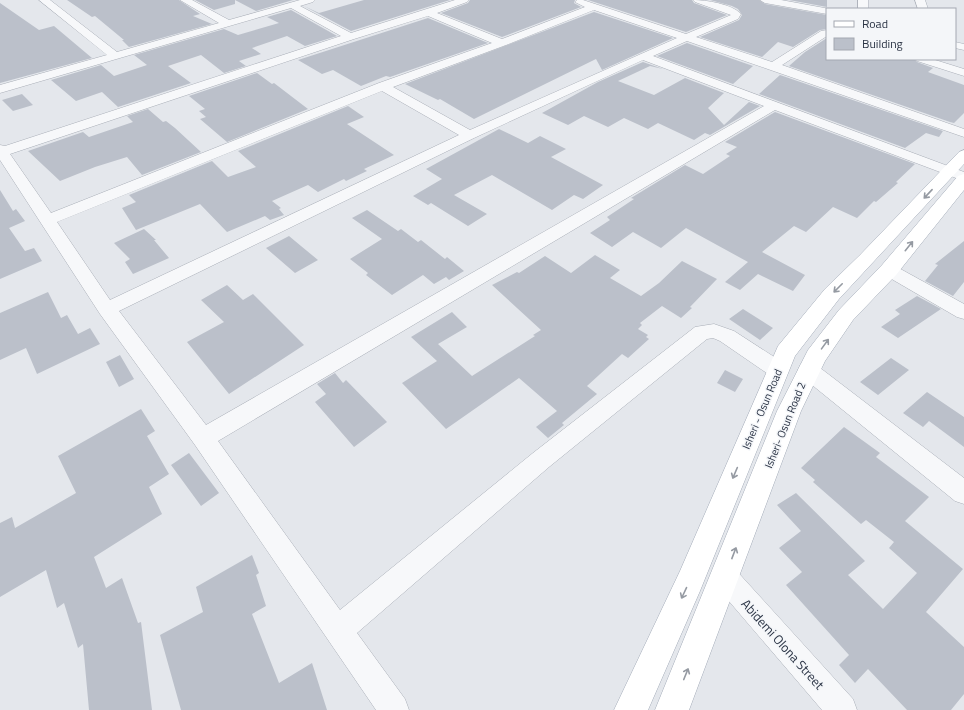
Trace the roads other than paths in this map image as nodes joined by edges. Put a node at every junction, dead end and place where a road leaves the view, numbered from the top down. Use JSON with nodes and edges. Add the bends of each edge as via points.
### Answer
{"nodes":[{"id":1,"x":44,"y":0,"type":"edge"},
{"id":2,"x":185,"y":0,"type":"edge"},
{"id":3,"x":310,"y":0,"type":"edge"},
{"id":4,"x":464,"y":0,"type":"edge"},
{"id":5,"x":574,"y":0,"type":"edge"},
{"id":6,"x":698,"y":0,"type":"edge"},
{"id":7,"x":766,"y":0,"type":"edge"},
{"id":8,"x":292,"y":5,"type":"junction"},
{"id":9,"x":593,"y":7,"type":"junction"},
{"id":10,"x":826,"y":11,"type":"edge"},
{"id":11,"x":428,"y":13,"type":"junction"},
{"id":12,"x":228,"y":24,"type":"junction"},
{"id":13,"x":825,"y":33,"type":"dead end"},
{"id":14,"x":350,"y":37,"type":"junction"},
{"id":15,"x":685,"y":37,"type":"junction"},
{"id":16,"x":502,"y":43,"type":"junction"},
{"id":17,"x":115,"y":56,"type":"junction"},
{"id":18,"x":644,"y":56,"type":"junction"},
{"id":19,"x":924,"y":60,"type":"edge"},
{"id":20,"x":772,"y":66,"type":"junction"},
{"id":21,"x":964,"y":73,"type":"edge"},
{"id":22,"x":383,"y":86,"type":"junction"},
{"id":23,"x":0,"y":89,"type":"edge"},
{"id":24,"x":773,"y":106,"type":"junction"},
{"id":25,"x":964,"y":133,"type":"edge"},
{"id":26,"x":469,"y":135,"type":"junction"},
{"id":27,"x":1,"y":150,"type":"edge"},
{"id":28,"x":960,"y":171,"type":"edge"},
{"id":29,"x":46,"y":220,"type":"junction"},
{"id":30,"x":889,"y":270,"type":"junction"},
{"id":31,"x":107,"y":309,"type":"junction"},
{"id":32,"x":964,"y":312,"type":"edge"},
{"id":33,"x":778,"y":370,"type":"junction"},
{"id":34,"x":808,"y":370,"type":"junction"},
{"id":35,"x":203,"y":438,"type":"junction"},
{"id":36,"x":964,"y":493,"type":"edge"},
{"id":37,"x":724,"y":577,"type":"junction"},
{"id":38,"x":338,"y":630,"type":"junction"},
{"id":39,"x":394,"y":710,"type":"edge"},
{"id":40,"x":631,"y":710,"type":"edge"},
{"id":41,"x":672,"y":710,"type":"edge"},
{"id":42,"x":842,"y":710,"type":"edge"}],
"edges":[{"from":1,"to":17,"type":"street"},
{"from":2,"to":12,"type":"street"},
{"from":3,"to":8,"type":"street"},
{"from":4,"to":11,"type":"street"},
{"from":5,"to":9,"type":"street"},
{"from":6,"to":15,"type":"street","via":[[731,11],[736,14],[735,17]]},
{"from":7,"to":10,"type":"street"},
{"from":8,"to":12,"type":"street"},
{"from":8,"to":14,"type":"street"},
{"from":9,"to":15,"type":"street"},
{"from":9,"to":16,"type":"street"},
{"from":11,"to":14,"type":"street"},
{"from":11,"to":16,"type":"street"},
{"from":12,"to":17,"type":"street"},
{"from":13,"to":20,"type":"street"},
{"from":14,"to":27,"type":"street"},
{"from":15,"to":18,"type":"street"},
{"from":15,"to":20,"type":"street"},
{"from":16,"to":22,"type":"street"},
{"from":17,"to":23,"type":"street"},
{"from":18,"to":24,"type":"street"},
{"from":18,"to":26,"type":"street"},
{"from":19,"to":21,"type":"street"},
{"from":20,"to":25,"type":"street"},
{"from":22,"to":26,"type":"street"},
{"from":22,"to":29,"type":"street"},
{"from":24,"to":28,"type":"street"},
{"from":24,"to":35,"type":"street"},
{"from":26,"to":31,"type":"street"},
{"from":27,"to":29,"type":"street"},
{"from":30,"to":28,"type":"main road","name":"Isheri- Osun Road 2","one_way":true},
{"from":28,"to":33,"type":"main road","name":"Isheri - Osun Road","one_way":true,"via":[[832,294],[786,352]]},
{"from":29,"to":31,"type":"street"},
{"from":30,"to":32,"type":"street"},
{"from":34,"to":30,"type":"main road","name":"Isheri- Osun Road 2","one_way":true,"via":[[846,315]]},
{"from":31,"to":35,"type":"street"},
{"from":33,"to":38,"type":"street","via":[[727,336],[714,331],[702,332],[541,460]]},
{"from":33,"to":40,"type":"main road","name":"Isheri - Osun Road","one_way":true,"via":[[690,581]]},
{"from":34,"to":36,"type":"street"},
{"from":37,"to":34,"type":"main road","name":"Isheri- Osun Road 2","one_way":true,"via":[[789,411]]},
{"from":35,"to":38,"type":"street"},
{"from":41,"to":37,"type":"main road","name":"Isheri- Osun Road 2","one_way":true},
{"from":37,"to":42,"type":"street","name":"Abidemi Olona Street"},
{"from":38,"to":39,"type":"street"}]}
